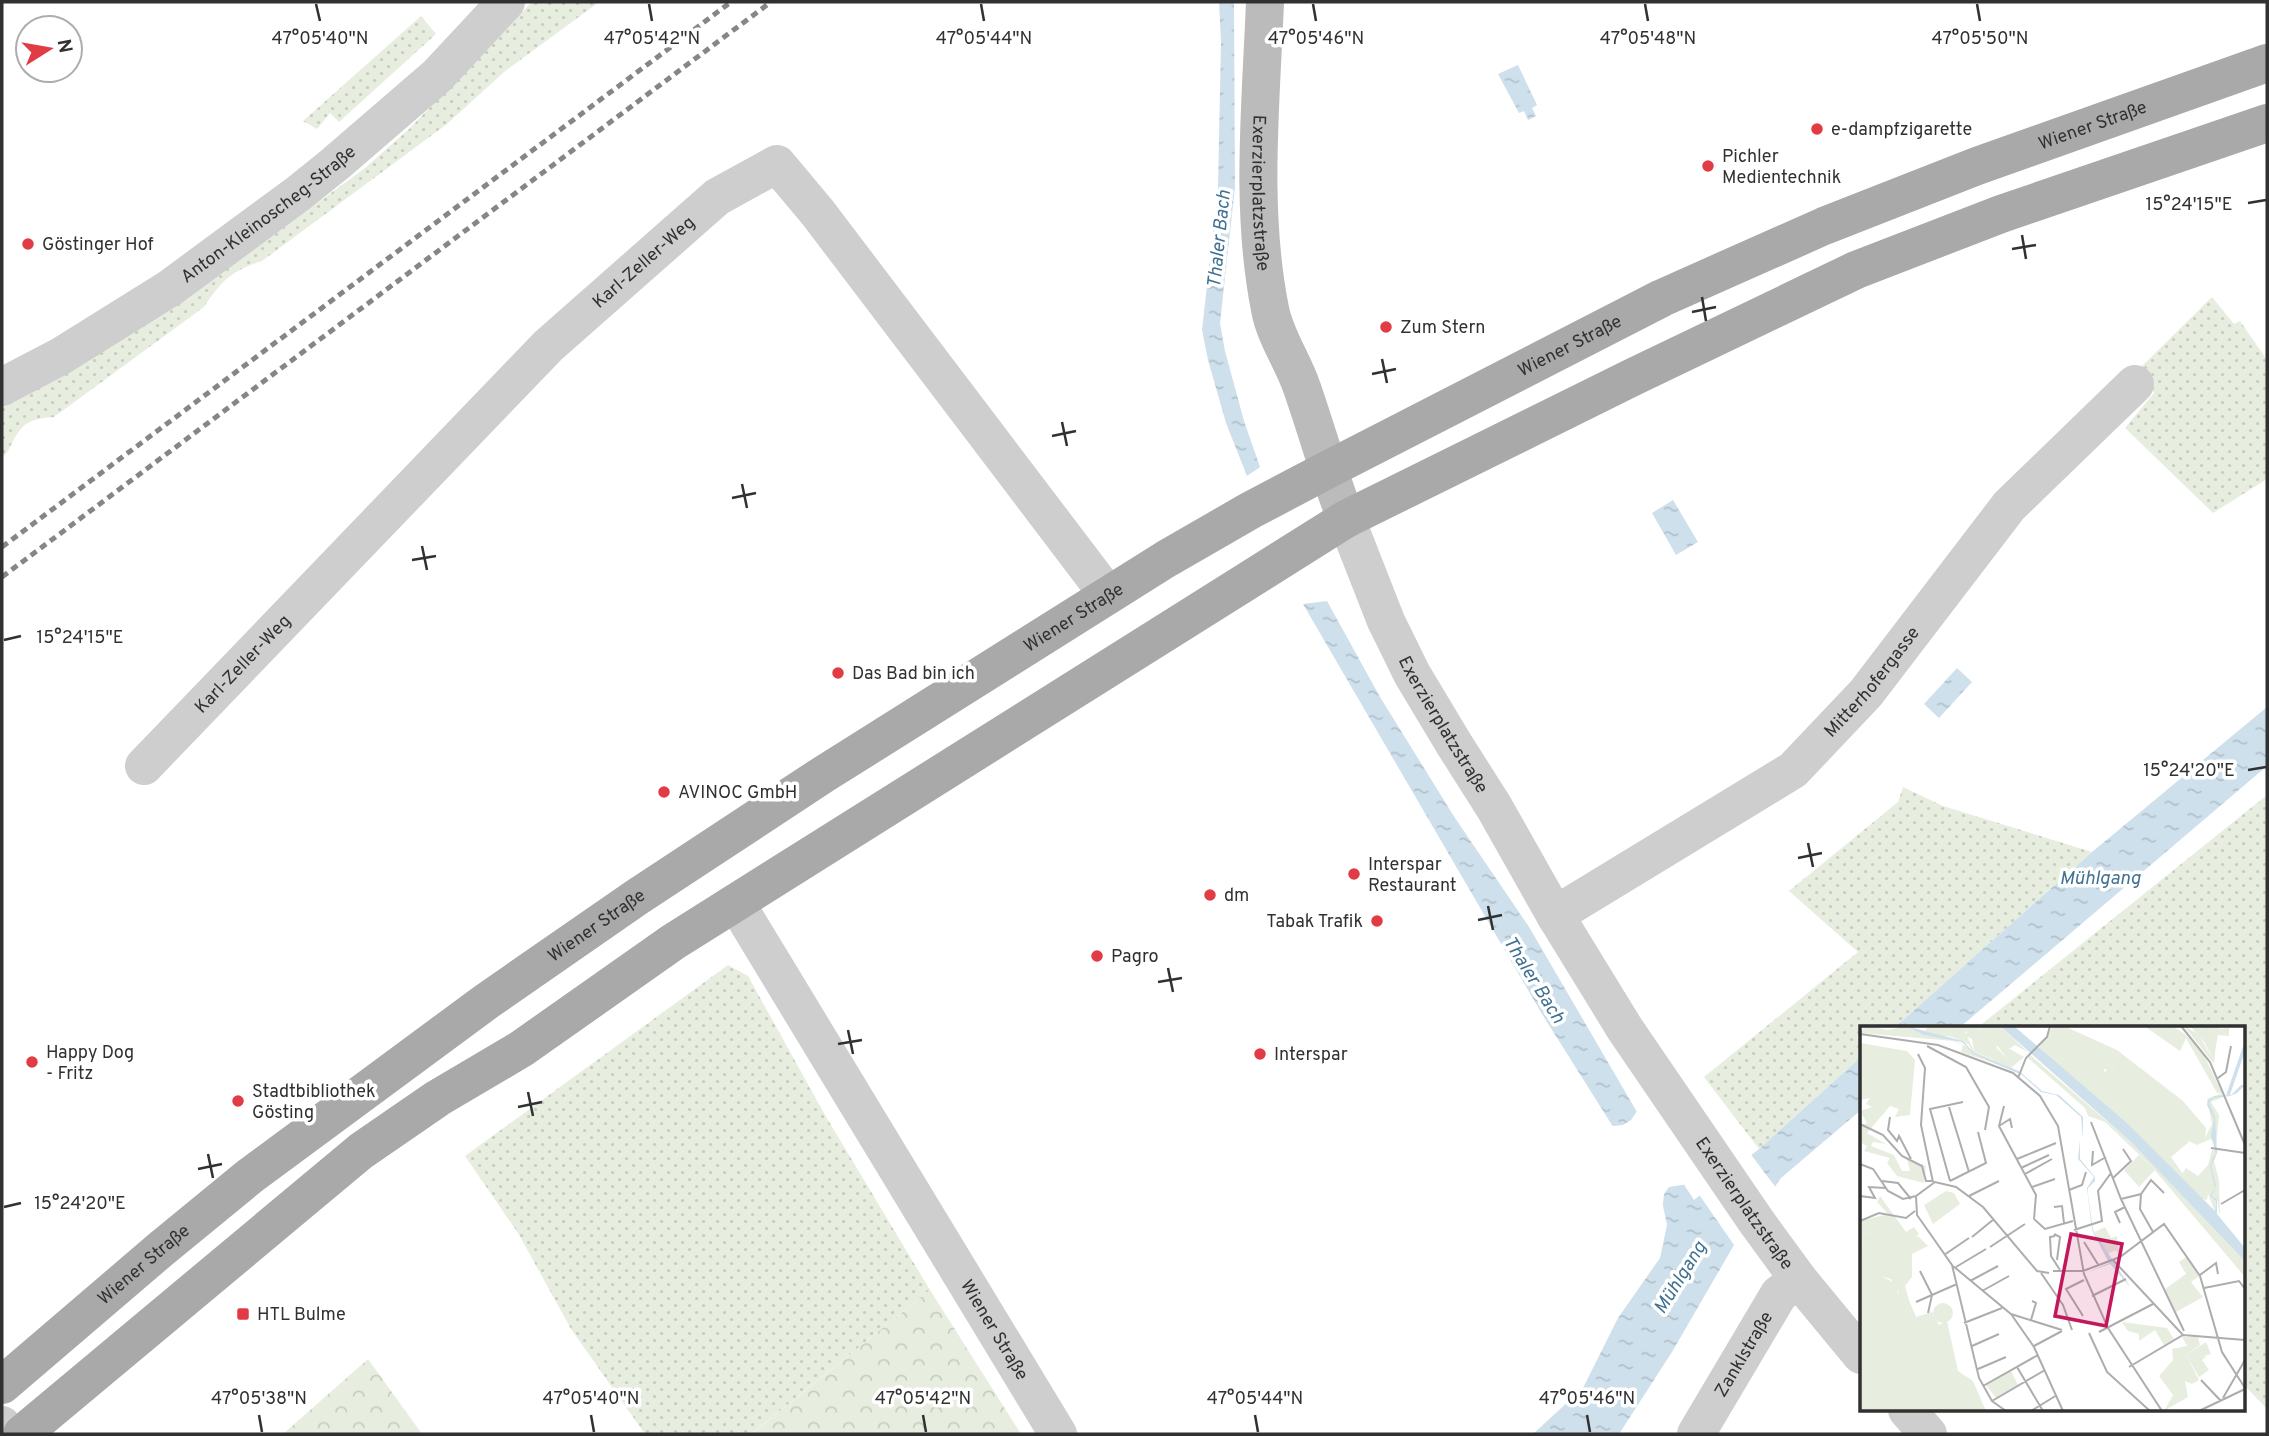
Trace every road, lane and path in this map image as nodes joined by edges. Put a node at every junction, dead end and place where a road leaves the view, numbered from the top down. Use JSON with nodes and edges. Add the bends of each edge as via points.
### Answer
{"nodes":[{"id":1,"x":506,"y":2,"type":"edge"},
{"id":2,"x":1265,"y":2,"type":"edge"},
{"id":3,"x":2267,"y":62,"type":"edge"},
{"id":4,"x":2267,"y":123,"type":"edge"},
{"id":5,"x":2136,"y":384,"type":"dead end"},
{"id":6,"x":2,"y":387,"type":"edge"},
{"id":7,"x":1327,"y":470,"type":"junction"},
{"id":8,"x":1346,"y":519,"type":"junction"},
{"id":9,"x":1108,"y":595,"type":"junction"},
{"id":10,"x":144,"y":766,"type":"dead end"},
{"id":11,"x":736,"y":903,"type":"junction"},
{"id":12,"x":1555,"y":915,"type":"junction"},
{"id":13,"x":1799,"y":1280,"type":"junction"},
{"id":14,"x":1860,"y":1354,"type":"edge"},
{"id":15,"x":2,"y":1385,"type":"edge"},
{"id":16,"x":1909,"y":1412,"type":"edge"},
{"id":17,"x":2,"y":1425,"type":"edge"},
{"id":18,"x":4,"y":1434,"type":"edge"},
{"id":19,"x":22,"y":1434,"type":"edge"},
{"id":20,"x":1058,"y":1434,"type":"edge"},
{"id":21,"x":1696,"y":1434,"type":"edge"},
{"id":22,"x":1928,"y":1434,"type":"edge"}],
"edges":[{"from":1,"to":6,"type":"street","name":"Anton-Kleinoscheg-Straße","via":[[437,76],[299,193],[170,288]]},
{"from":2,"to":7,"type":"main road","name":"Exerzierplatzstraße","via":[[1260,245],[1270,312],[1302,387]]},
{"from":3,"to":7,"type":"main road","name":"Wiener Straße","via":[[1824,226],[1662,298]]},
{"from":4,"to":8,"type":"main road","via":[[2001,214],[1856,270]]},
{"from":5,"to":12,"type":"street","name":"Mitterhofergasse","via":[[2009,506],[1866,693],[1793,770]]},
{"from":7,"to":8,"type":"main road","name":"Exerzierplatzstraße"},
{"from":7,"to":9,"type":"main road","name":"Wiener Straße"},
{"from":8,"to":11,"type":"main road"},
{"from":8,"to":12,"type":"street","name":"Exerzierplatzstraße","via":[[1385,621],[1412,674]]},
{"from":9,"to":10,"type":"street","name":"Karl-Zeller-Weg","via":[[777,164],[717,197],[548,346]]},
{"from":9,"to":15,"type":"main road","name":"Wiener Straße","via":[[824,774],[487,1001],[250,1176]]},
{"from":11,"to":19,"type":"main road","via":[[361,1151]]},
{"from":11,"to":20,"type":"street","name":"Wiener Straße"},
{"from":12,"to":13,"type":"street","name":"Exerzierplatzstraße","via":[[1625,1029]]},
{"from":13,"to":14,"type":"street","name":"Exerzierplatzstraße"},
{"from":13,"to":21,"type":"street","name":"Zanklstraße","via":[[1779,1294]]},
{"from":16,"to":22,"type":"street"},
{"from":17,"to":18,"type":"street"}]}
